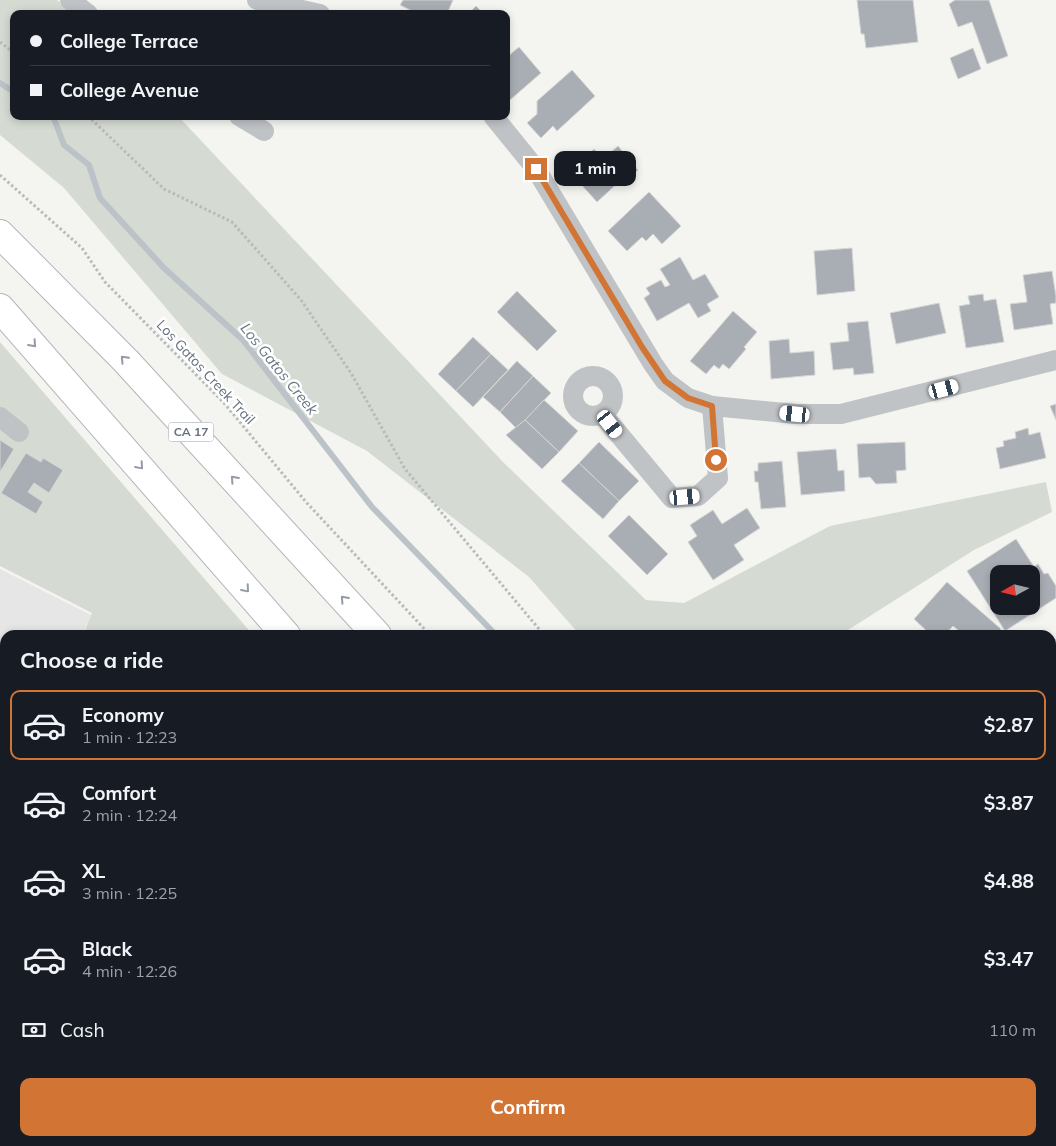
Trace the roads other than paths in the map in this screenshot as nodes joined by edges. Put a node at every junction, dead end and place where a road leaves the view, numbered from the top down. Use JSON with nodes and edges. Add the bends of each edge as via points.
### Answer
{"nodes":[{"id":1,"x":70,"y":0,"type":"edge"},
{"id":2,"x":257,"y":0,"type":"edge"},
{"id":3,"x":83,"y":10,"type":"edge"},
{"id":4,"x":302,"y":10,"type":"edge"},
{"id":5,"x":246,"y":120,"type":"edge"},
{"id":6,"x":496,"y":120,"type":"edge"},
{"id":7,"x":264,"y":131,"type":"dead end"},
{"id":8,"x":0,"y":234,"type":"edge"},
{"id":9,"x":0,"y":308,"type":"edge"},
{"id":10,"x":1056,"y":360,"type":"edge"},
{"id":11,"x":712,"y":406,"type":"junction"},
{"id":12,"x":602,"y":414,"type":"dead end"},
{"id":13,"x":0,"y":418,"type":"edge"},
{"id":14,"x":20,"y":432,"type":"dead end"},
{"id":15,"x":282,"y":630,"type":"edge"},
{"id":16,"x":372,"y":630,"type":"edge"}],
"edges":[{"from":1,"to":3,"type":"street"},
{"from":2,"to":4,"type":"street"},
{"from":5,"to":7,"type":"street"},
{"from":6,"to":11,"type":"street","via":[[536,169],[665,381],[688,398]]},
{"from":16,"to":8,"type":"highway","number":"CA 17","one_way":true,"via":[[106,340]]},
{"from":9,"to":15,"type":"highway","one_way":true},
{"from":10,"to":11,"type":"street","via":[[841,414],[795,414]]},
{"from":11,"to":12,"type":"street","via":[[718,478],[698,496],[672,498]]},
{"from":13,"to":14,"type":"street"}]}
